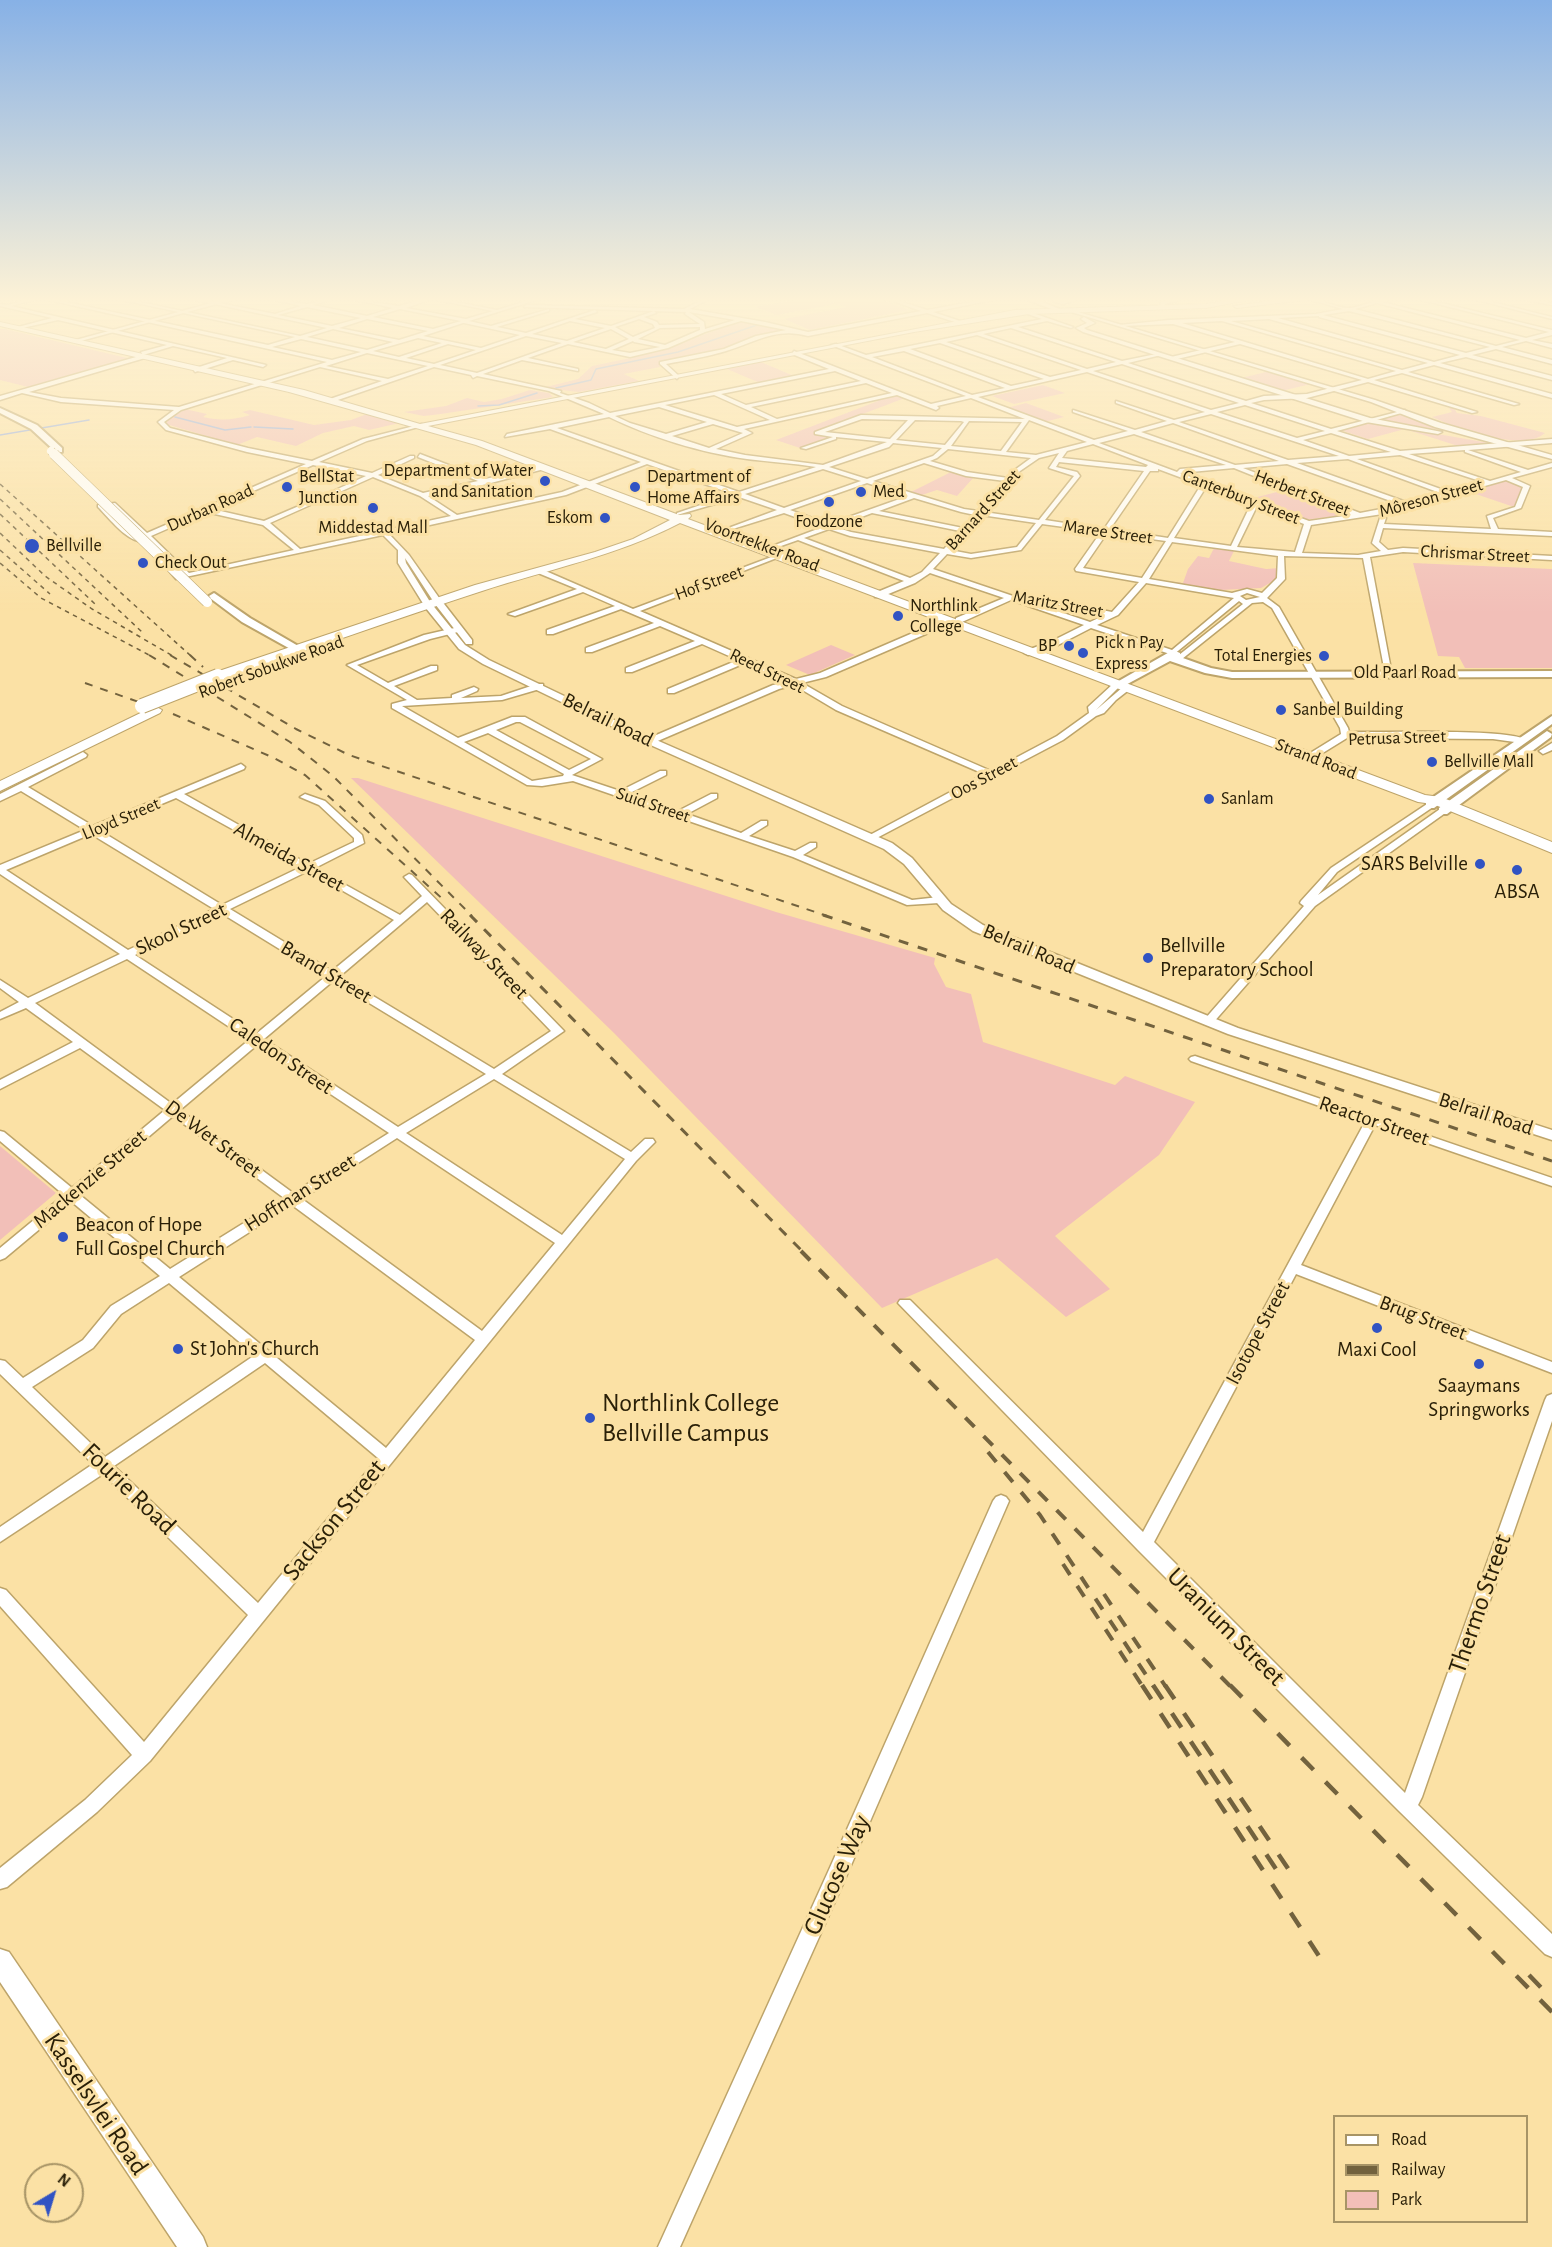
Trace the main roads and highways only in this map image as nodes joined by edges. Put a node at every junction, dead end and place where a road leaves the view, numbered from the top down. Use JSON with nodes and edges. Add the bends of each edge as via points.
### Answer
{"nodes":[{"id":1,"x":342,"y":404,"type":"edge"},
{"id":2,"x":347,"y":404,"type":"edge"},
{"id":3,"x":533,"y":404,"type":"edge"},
{"id":4,"x":0,"y":410,"type":"edge"},
{"id":5,"x":0,"y":416,"type":"edge"},
{"id":6,"x":397,"y":417,"type":"junction"},
{"id":7,"x":428,"y":425,"type":"junction"},
{"id":8,"x":32,"y":430,"type":"junction"},
{"id":9,"x":55,"y":450,"type":"junction"},
{"id":10,"x":594,"y":484,"type":"junction"},
{"id":11,"x":679,"y":517,"type":"junction"},
{"id":12,"x":773,"y":553,"type":"junction"},
{"id":13,"x":546,"y":571,"type":"junction"},
{"id":14,"x":428,"y":587,"type":"road end"},
{"id":15,"x":479,"y":588,"type":"junction"},
{"id":16,"x":435,"y":606,"type":"junction"},
{"id":17,"x":953,"y":621,"type":"junction"},
{"id":18,"x":291,"y":651,"type":"junction"},
{"id":19,"x":1033,"y":651,"type":"junction"},
{"id":20,"x":1172,"y":656,"type":"junction"},
{"id":21,"x":1199,"y":664,"type":"junction"},
{"id":22,"x":1258,"y":674,"type":"junction"},
{"id":23,"x":1552,"y":674,"type":"edge"},
{"id":24,"x":1224,"y":675,"type":"junction"},
{"id":25,"x":1125,"y":686,"type":"junction"},
{"id":26,"x":149,"y":708,"type":"junction"},
{"id":27,"x":1552,"y":719,"type":"edge"},
{"id":28,"x":1550,"y":738,"type":"edge"},
{"id":29,"x":1518,"y":742,"type":"junction"},
{"id":30,"x":0,"y":773,"type":"edge"},
{"id":31,"x":0,"y":787,"type":"edge"},
{"id":32,"x":1437,"y":804,"type":"junction"},
{"id":33,"x":1552,"y":848,"type":"edge"},
{"id":34,"x":1552,"y":856,"type":"edge"}],
"edges":[{"from":1,"to":6,"type":"main road","name":"Voortrekker Road"},
{"from":2,"to":6,"type":"main road","name":"Voortrekker Road"},
{"from":3,"to":7,"type":"main road","name":"Durban Road"},
{"from":4,"to":8,"type":"main road"},
{"from":5,"to":8,"type":"main road"},
{"from":6,"to":7,"type":"main road","name":"Voortrekker Road"},
{"from":7,"to":10,"type":"main road","name":"Voortrekker Road"},
{"from":7,"to":10,"type":"main road","name":"Voortrekker Road"},
{"from":8,"to":9,"type":"main road"},
{"from":9,"to":18,"type":"main road","via":[[211,594]]},
{"from":9,"to":18,"type":"main road","bridge":true,"via":[[207,602]]},
{"from":10,"to":11,"type":"main road","name":"Voortrekker Road"},
{"from":11,"to":12,"type":"main road","name":"Voortrekker Road"},
{"from":11,"to":12,"type":"main road","name":"Voortrekker Road","via":[[725,531]]},
{"from":11,"to":13,"type":"main road","name":"Robert Sobukwe Road","via":[[630,543]]},
{"from":12,"to":17,"type":"main road","name":"Voortrekker Road"},
{"from":13,"to":15,"type":"main road","name":"Robert Sobukwe Road"},
{"from":13,"to":16,"type":"main road","name":"Robert Sobukwe Road"},
{"from":14,"to":15,"type":"main road","via":[[452,592]]},
{"from":15,"to":16,"type":"main road","name":"Robert Sobukwe Road"},
{"from":16,"to":18,"type":"main road","name":"Robert Sobukwe Road"},
{"from":17,"to":19,"type":"main road","name":"Voortrekker Road"},
{"from":17,"to":19,"type":"main road","name":"Voortrekker Road"},
{"from":18,"to":26,"type":"main road","name":"Robert Sobukwe Road"},
{"from":19,"to":25,"type":"main road","name":"Voortrekker Road"},
{"from":20,"to":21,"type":"main road","name":"Old Paarl Road"},
{"from":20,"to":24,"type":"main road","name":"Old Paarl Road"},
{"from":20,"to":25,"type":"main road"},
{"from":21,"to":22,"type":"main road","name":"Old Paarl Road"},
{"from":21,"to":24,"type":"main road"},
{"from":22,"to":23,"type":"main road","name":"Old Paarl Road"},
{"from":22,"to":24,"type":"main road","name":"Old Paarl Road"},
{"from":25,"to":32,"type":"main road","name":"Strand Road"},
{"from":26,"to":30,"type":"main road","name":"Robert Sobukwe Road"},
{"from":26,"to":31,"type":"main road","name":"Robert Sobukwe Road"},
{"from":27,"to":29,"type":"main road"},
{"from":28,"to":29,"type":"main road","via":[[1526,745]]},
{"from":28,"to":32,"type":"main road"},
{"from":29,"to":32,"type":"main road"},
{"from":32,"to":33,"type":"main road","name":"Strand Road"},
{"from":32,"to":34,"type":"main road","name":"Strand Road"}]}
